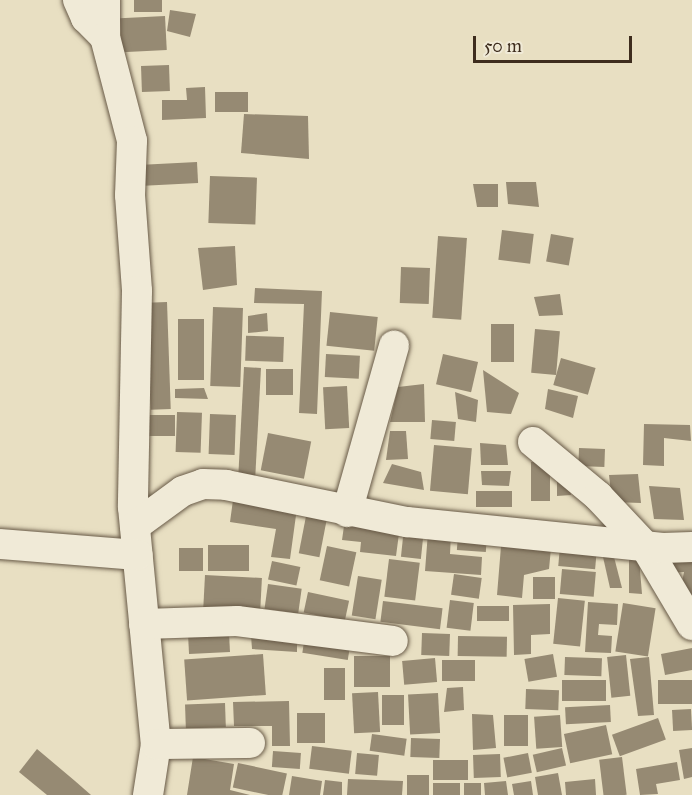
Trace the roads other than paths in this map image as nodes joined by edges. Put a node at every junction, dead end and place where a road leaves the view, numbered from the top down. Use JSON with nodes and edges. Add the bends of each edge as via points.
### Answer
{"nodes":[{"id":1,"x":78,"y":0,"type":"edge"},
{"id":2,"x":105,"y":0,"type":"edge"},
{"id":3,"x":105,"y":38,"type":"junction"},
{"id":4,"x":394,"y":346,"type":"dead end"},
{"id":5,"x":533,"y":442,"type":"dead end"},
{"id":6,"x":346,"y":512,"type":"junction"},
{"id":7,"x":136,"y":540,"type":"junction"},
{"id":8,"x":0,"y":544,"type":"edge"},
{"id":9,"x":645,"y":546,"type":"junction"},
{"id":10,"x":692,"y":547,"type":"edge"},
{"id":11,"x":144,"y":624,"type":"junction"},
{"id":12,"x":692,"y":626,"type":"edge"},
{"id":13,"x":393,"y":641,"type":"dead end"},
{"id":14,"x":250,"y":742,"type":"dead end"},
{"id":15,"x":156,"y":744,"type":"junction"},
{"id":16,"x":148,"y":795,"type":"edge"}],
"edges":[{"from":1,"to":3,"type":"street","via":[[86,18]]},
{"from":2,"to":3,"type":"street"},
{"from":3,"to":7,"type":"street","via":[[132,141],[130,195],[137,291]]},
{"from":4,"to":6,"type":"street"},
{"from":5,"to":9,"type":"street","via":[[598,496]]},
{"from":6,"to":7,"type":"street","via":[[245,488],[202,484],[183,491]]},
{"from":6,"to":9,"type":"street","via":[[407,522]]},
{"from":7,"to":8,"type":"street"},
{"from":7,"to":11,"type":"street"},
{"from":9,"to":10,"type":"street"},
{"from":9,"to":12,"type":"street"},
{"from":11,"to":13,"type":"street","via":[[237,621]]},
{"from":11,"to":15,"type":"street"},
{"from":14,"to":15,"type":"street"},
{"from":15,"to":16,"type":"street"}]}
